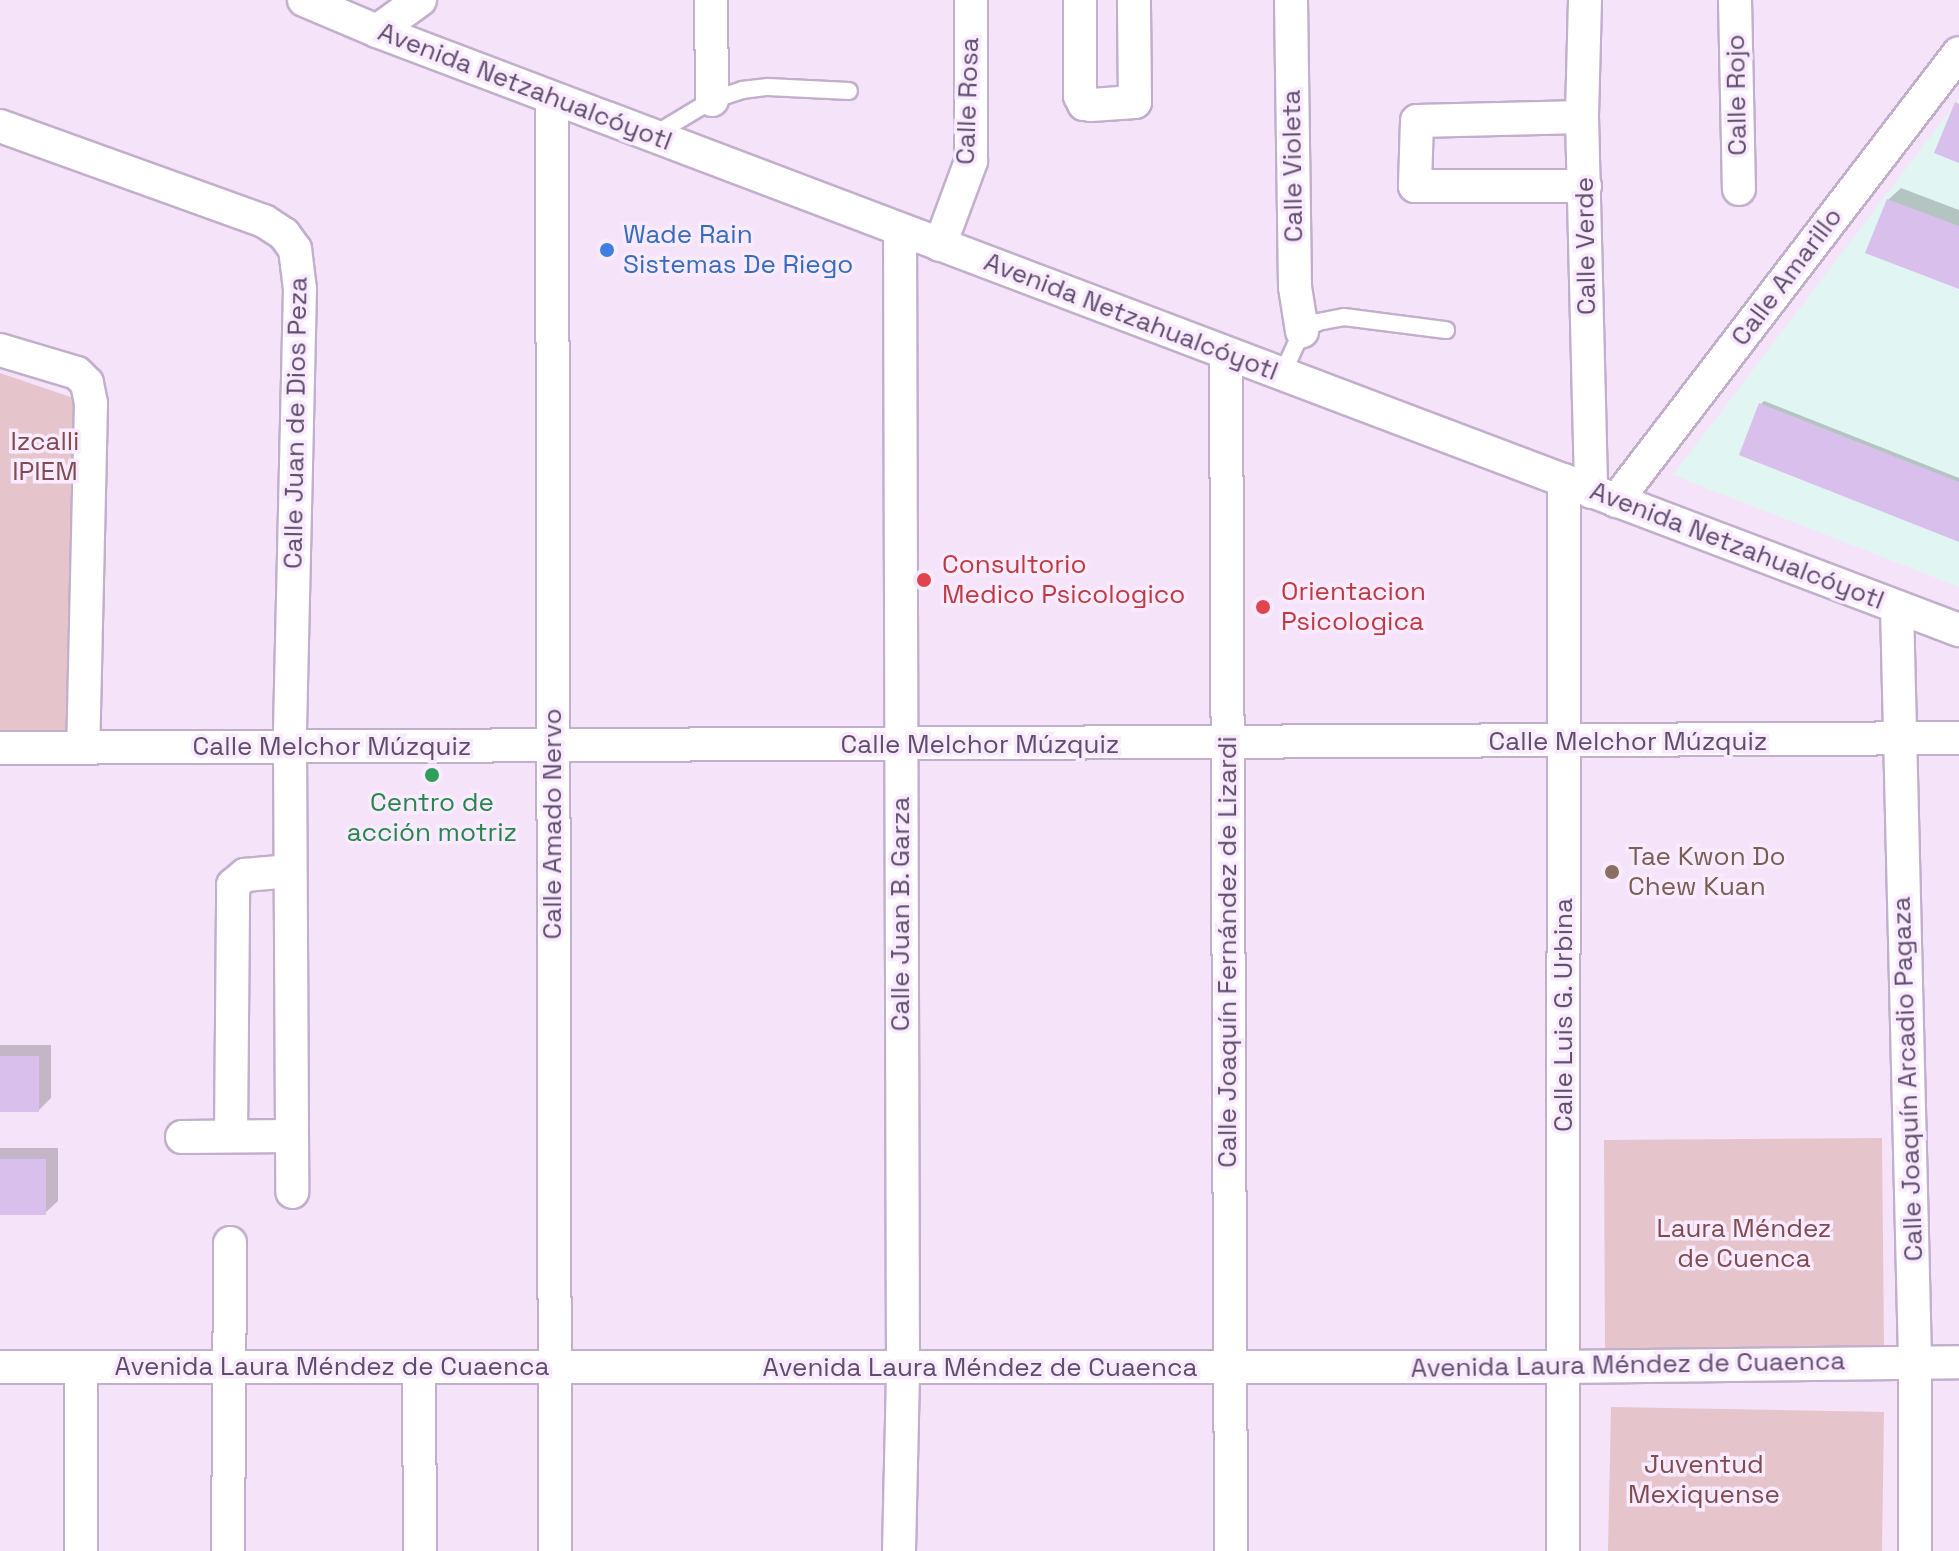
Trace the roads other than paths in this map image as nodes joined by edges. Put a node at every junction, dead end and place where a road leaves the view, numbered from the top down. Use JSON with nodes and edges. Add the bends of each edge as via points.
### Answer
{"nodes":[{"id":1,"x":304,"y":0,"type":"edge"},
{"id":2,"x":420,"y":0,"type":"edge"},
{"id":3,"x":711,"y":0,"type":"edge"},
{"id":4,"x":971,"y":0,"type":"edge"},
{"id":5,"x":1080,"y":0,"type":"edge"},
{"id":6,"x":1134,"y":0,"type":"edge"},
{"id":7,"x":1291,"y":0,"type":"edge"},
{"id":8,"x":1585,"y":0,"type":"edge"},
{"id":9,"x":1735,"y":0,"type":"edge"},
{"id":10,"x":335,"y":6,"type":"edge"},
{"id":11,"x":377,"y":31,"type":"junction"},
{"id":12,"x":1959,"y":53,"type":"edge"},
{"id":13,"x":849,"y":91,"type":"dead end"},
{"id":14,"x":552,"y":98,"type":"junction"},
{"id":15,"x":712,"y":100,"type":"junction"},
{"id":16,"x":1582,"y":117,"type":"junction"},
{"id":17,"x":0,"y":126,"type":"edge"},
{"id":18,"x":653,"y":136,"type":"junction"},
{"id":19,"x":1585,"y":186,"type":"junction"},
{"id":20,"x":1739,"y":189,"type":"dead end"},
{"id":21,"x":900,"y":230,"type":"junction"},
{"id":22,"x":940,"y":245,"type":"junction"},
{"id":23,"x":1446,"y":330,"type":"dead end"},
{"id":24,"x":1302,"y":331,"type":"junction"},
{"id":25,"x":0,"y":350,"type":"edge"},
{"id":26,"x":1226,"y":354,"type":"junction"},
{"id":27,"x":1282,"y":375,"type":"junction"},
{"id":28,"x":1590,"y":491,"type":"junction"},
{"id":29,"x":1897,"y":607,"type":"junction"},
{"id":30,"x":1959,"y":630,"type":"edge"},
{"id":31,"x":1959,"y":738,"type":"edge"},
{"id":32,"x":1899,"y":740,"type":"junction"},
{"id":33,"x":1566,"y":743,"type":"junction"},
{"id":34,"x":1228,"y":744,"type":"junction"},
{"id":35,"x":901,"y":745,"type":"junction"},
{"id":36,"x":553,"y":746,"type":"junction"},
{"id":37,"x":83,"y":747,"type":"junction"},
{"id":38,"x":290,"y":747,"type":"junction"},
{"id":39,"x":0,"y":748,"type":"edge"},
{"id":40,"x":290,"y":871,"type":"junction"},
{"id":41,"x":231,"y":1136,"type":"junction"},
{"id":42,"x":291,"y":1136,"type":"junction"},
{"id":43,"x":182,"y":1137,"type":"dead end"},
{"id":44,"x":292,"y":1192,"type":"dead end"},
{"id":45,"x":230,"y":1243,"type":"dead end"},
{"id":46,"x":1915,"y":1361,"type":"junction"},
{"id":47,"x":1959,"y":1362,"type":"edge"},
{"id":48,"x":0,"y":1367,"type":"edge"},
{"id":49,"x":81,"y":1367,"type":"junction"},
{"id":50,"x":229,"y":1367,"type":"junction"},
{"id":51,"x":419,"y":1367,"type":"junction"},
{"id":52,"x":554,"y":1367,"type":"junction"},
{"id":53,"x":1562,"y":1367,"type":"junction"},
{"id":54,"x":903,"y":1368,"type":"junction"},
{"id":55,"x":1230,"y":1368,"type":"junction"},
{"id":56,"x":81,"y":1551,"type":"edge"},
{"id":57,"x":228,"y":1551,"type":"edge"},
{"id":58,"x":420,"y":1551,"type":"edge"},
{"id":59,"x":555,"y":1551,"type":"edge"},
{"id":60,"x":899,"y":1551,"type":"edge"},
{"id":61,"x":1231,"y":1551,"type":"edge"},
{"id":62,"x":1563,"y":1551,"type":"edge"},
{"id":63,"x":1915,"y":1551,"type":"edge"}],
"edges":[{"from":1,"to":10,"type":"street","name":"Avenida Netzahualcóyotl"},
{"from":2,"to":11,"type":"street"},
{"from":3,"to":15,"type":"street"},
{"from":4,"to":22,"type":"street","name":"Calle Rosa","via":[[971,161]]},
{"from":5,"to":6,"type":"street","via":[[1084,104],[1135,102]]},
{"from":7,"to":24,"type":"street","name":"Calle Violeta","via":[[1295,287]]},
{"from":8,"to":16,"type":"street","name":"Calle Verde"},
{"from":9,"to":20,"type":"street","name":"Calle Rojo"},
{"from":10,"to":11,"type":"street","name":"Avenida Netzahualcóyotl"},
{"from":11,"to":14,"type":"street","name":"Avenida Netzahualcóyotl"},
{"from":12,"to":28,"type":"street","name":"Calle Amarillo"},
{"from":13,"to":15,"type":"lane","via":[[768,87]]},
{"from":14,"to":18,"type":"street","name":"Avenida Netzahualcóyotl"},
{"from":14,"to":36,"type":"street","name":"Calle Amado Nervo"},
{"from":15,"to":18,"type":"lane"},
{"from":16,"to":19,"type":"street","name":"Calle Verde"},
{"from":16,"to":19,"type":"street","via":[[1417,121],[1415,186]]},
{"from":17,"to":38,"type":"street","name":"Calle Juan de Dios Peza","via":[[264,221],[295,249],[300,289]]},
{"from":18,"to":21,"type":"street","name":"Avenida Netzahualcóyotl"},
{"from":19,"to":28,"type":"street","name":"Calle Verde"},
{"from":21,"to":22,"type":"street","name":"Avenida Netzahualcóyotl"},
{"from":21,"to":35,"type":"street","name":"Calle Juan B. Garza"},
{"from":22,"to":26,"type":"street","name":"Avenida Netzahualcóyotl"},
{"from":23,"to":24,"type":"lane","via":[[1344,317]]},
{"from":24,"to":27,"type":"lane"},
{"from":25,"to":37,"type":"street","via":[[77,373],[87,383],[91,404]]},
{"from":26,"to":27,"type":"street","name":"Avenida Netzahualcóyotl"},
{"from":26,"to":34,"type":"street","name":"Calle Joaquín Fernández de Lizardi"},
{"from":27,"to":28,"type":"street","name":"Avenida Netzahualcóyotl"},
{"from":28,"to":29,"type":"street","name":"Avenida Netzahualcóyotl"},
{"from":28,"to":33,"type":"street","name":"Calle Luis G. Urbina"},
{"from":29,"to":30,"type":"street","name":"Avenida Netzahualcóyotl"},
{"from":29,"to":32,"type":"street","name":"Calle Joaquín Arcadio Pagaza"},
{"from":31,"to":32,"type":"street","name":"Calle Melchor Múzquiz"},
{"from":32,"to":33,"type":"street","name":"Calle Melchor Múzquiz"},
{"from":32,"to":46,"type":"street","name":"Calle Joaquín Arcadio Pagaza"},
{"from":33,"to":34,"type":"street","name":"Calle Melchor Múzquiz"},
{"from":33,"to":53,"type":"street","name":"Calle Luis G. Urbina"},
{"from":34,"to":35,"type":"street","name":"Calle Melchor Múzquiz"},
{"from":34,"to":55,"type":"street","name":"Calle Joaquín Fernández de Lizardi"},
{"from":35,"to":36,"type":"street","name":"Calle Melchor Múzquiz"},
{"from":35,"to":54,"type":"street","name":"Calle Juan B. Garza"},
{"from":36,"to":38,"type":"street","name":"Calle Melchor Múzquiz"},
{"from":36,"to":52,"type":"street","name":"Calle Amado Nervo"},
{"from":37,"to":38,"type":"street","name":"Calle Melchor Múzquiz"},
{"from":37,"to":39,"type":"street","name":"Calle Melchor Múzquiz"},
{"from":38,"to":40,"type":"street","name":"Calle Juan de Dios Peza"},
{"from":40,"to":41,"type":"street","via":[[245,875],[233,885]]},
{"from":40,"to":42,"type":"street","name":"Calle Juan de Dios Peza"},
{"from":41,"to":42,"type":"street"},
{"from":41,"to":43,"type":"street"},
{"from":42,"to":44,"type":"street","name":"Calle Juan de Dios Peza"},
{"from":45,"to":50,"type":"street"},
{"from":46,"to":47,"type":"street","name":"Avenida Laura Méndez de Cuaenca"},
{"from":46,"to":53,"type":"street","name":"Avenida Laura Méndez de Cuaenca"},
{"from":46,"to":63,"type":"street","name":"Calle Joaquín Arcadio Pagaza"},
{"from":48,"to":49,"type":"street","name":"Avenida Laura Méndez de Cuaenca"},
{"from":49,"to":50,"type":"street","name":"Avenida Laura Méndez de Cuaenca"},
{"from":49,"to":56,"type":"street"},
{"from":50,"to":51,"type":"street","name":"Avenida Laura Méndez de Cuaenca"},
{"from":50,"to":57,"type":"street"},
{"from":51,"to":52,"type":"street","name":"Avenida Laura Méndez de Cuaenca"},
{"from":51,"to":58,"type":"street"},
{"from":52,"to":54,"type":"street","name":"Avenida Laura Méndez de Cuaenca"},
{"from":52,"to":59,"type":"street","name":"Calle Amado Nervo"},
{"from":53,"to":55,"type":"street","name":"Avenida Laura Méndez de Cuaenca"},
{"from":53,"to":62,"type":"street","name":"Calle Luis G. Urbina"},
{"from":54,"to":55,"type":"street","name":"Avenida Laura Méndez de Cuaenca"},
{"from":54,"to":60,"type":"street","name":"Calle Juan B. Garza"},
{"from":55,"to":61,"type":"street","name":"Calle Joaquín Fernández de Lizardi"}]}
